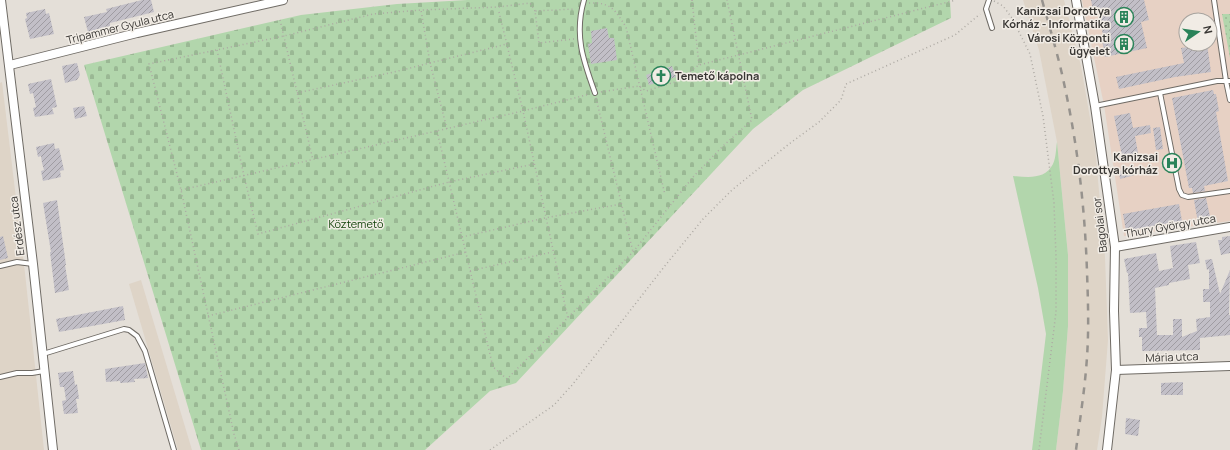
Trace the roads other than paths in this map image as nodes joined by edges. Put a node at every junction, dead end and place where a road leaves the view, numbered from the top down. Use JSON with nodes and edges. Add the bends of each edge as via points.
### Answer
{"nodes":[{"id":1,"x":283,"y":0,"type":"edge"},
{"id":2,"x":989,"y":0,"type":"edge"},
{"id":3,"x":1076,"y":0,"type":"edge"},
{"id":4,"x":1214,"y":0,"type":"edge"},
{"id":5,"x":583,"y":2,"type":"edge"},
{"id":6,"x":1,"y":4,"type":"edge"},
{"id":7,"x":247,"y":4,"type":"edge"},
{"id":8,"x":992,"y":28,"type":"dead end"},
{"id":9,"x":10,"y":65,"type":"junction"},
{"id":10,"x":1228,"y":81,"type":"edge"},
{"id":11,"x":595,"y":93,"type":"road end"},
{"id":12,"x":1160,"y":93,"type":"junction"},
{"id":13,"x":1230,"y":100,"type":"edge"},
{"id":14,"x":1095,"y":106,"type":"junction"},
{"id":15,"x":1230,"y":191,"type":"edge"},
{"id":16,"x":1230,"y":227,"type":"edge"},
{"id":17,"x":1115,"y":247,"type":"junction"},
{"id":18,"x":33,"y":264,"type":"junction"},
{"id":19,"x":0,"y":266,"type":"edge"},
{"id":20,"x":43,"y":354,"type":"junction"},
{"id":21,"x":1230,"y":366,"type":"edge"},
{"id":22,"x":1116,"y":370,"type":"junction"},
{"id":23,"x":44,"y":371,"type":"junction"},
{"id":24,"x":0,"y":377,"type":"edge"},
{"id":25,"x":54,"y":450,"type":"edge"},
{"id":26,"x":174,"y":450,"type":"edge"},
{"id":27,"x":1107,"y":450,"type":"edge"}],
"edges":[{"from":1,"to":7,"type":"street","name":"Tripammer Gyula utca"},
{"from":2,"to":8,"type":"lane","via":[[986,9]]},
{"from":3,"to":14,"type":"street","name":"Bagolai sor"},
{"from":4,"to":10,"type":"lane"},
{"from":5,"to":11,"type":"lane","via":[[579,20],[580,38],[585,66]]},
{"from":6,"to":9,"type":"street","name":"Erdész utca"},
{"from":7,"to":9,"type":"street","name":"Tripammer Gyula utca"},
{"from":9,"to":18,"type":"street","name":"Erdész utca"},
{"from":10,"to":12,"type":"lane","via":[[1217,80]]},
{"from":10,"to":13,"type":"lane"},
{"from":12,"to":14,"type":"lane"},
{"from":12,"to":15,"type":"lane","via":[[1182,195],[1188,197]]},
{"from":14,"to":17,"type":"street","name":"Bagolai sor"},
{"from":16,"to":17,"type":"street","name":"Thury György utca"},
{"from":17,"to":22,"type":"street","name":"Bagolai sor"},
{"from":18,"to":19,"type":"lane","via":[[17,262]]},
{"from":18,"to":20,"type":"street","name":"Erdész utca"},
{"from":20,"to":23,"type":"street","name":"Erdész utca"},
{"from":20,"to":26,"type":"lane","via":[[124,329],[133,332],[140,340],[147,358]]},
{"from":21,"to":22,"type":"street","name":"Mária utca"},
{"from":22,"to":27,"type":"street","name":"Bagolai sor"},
{"from":23,"to":24,"type":"lane"},
{"from":23,"to":25,"type":"street","name":"Erdész utca"}]}
